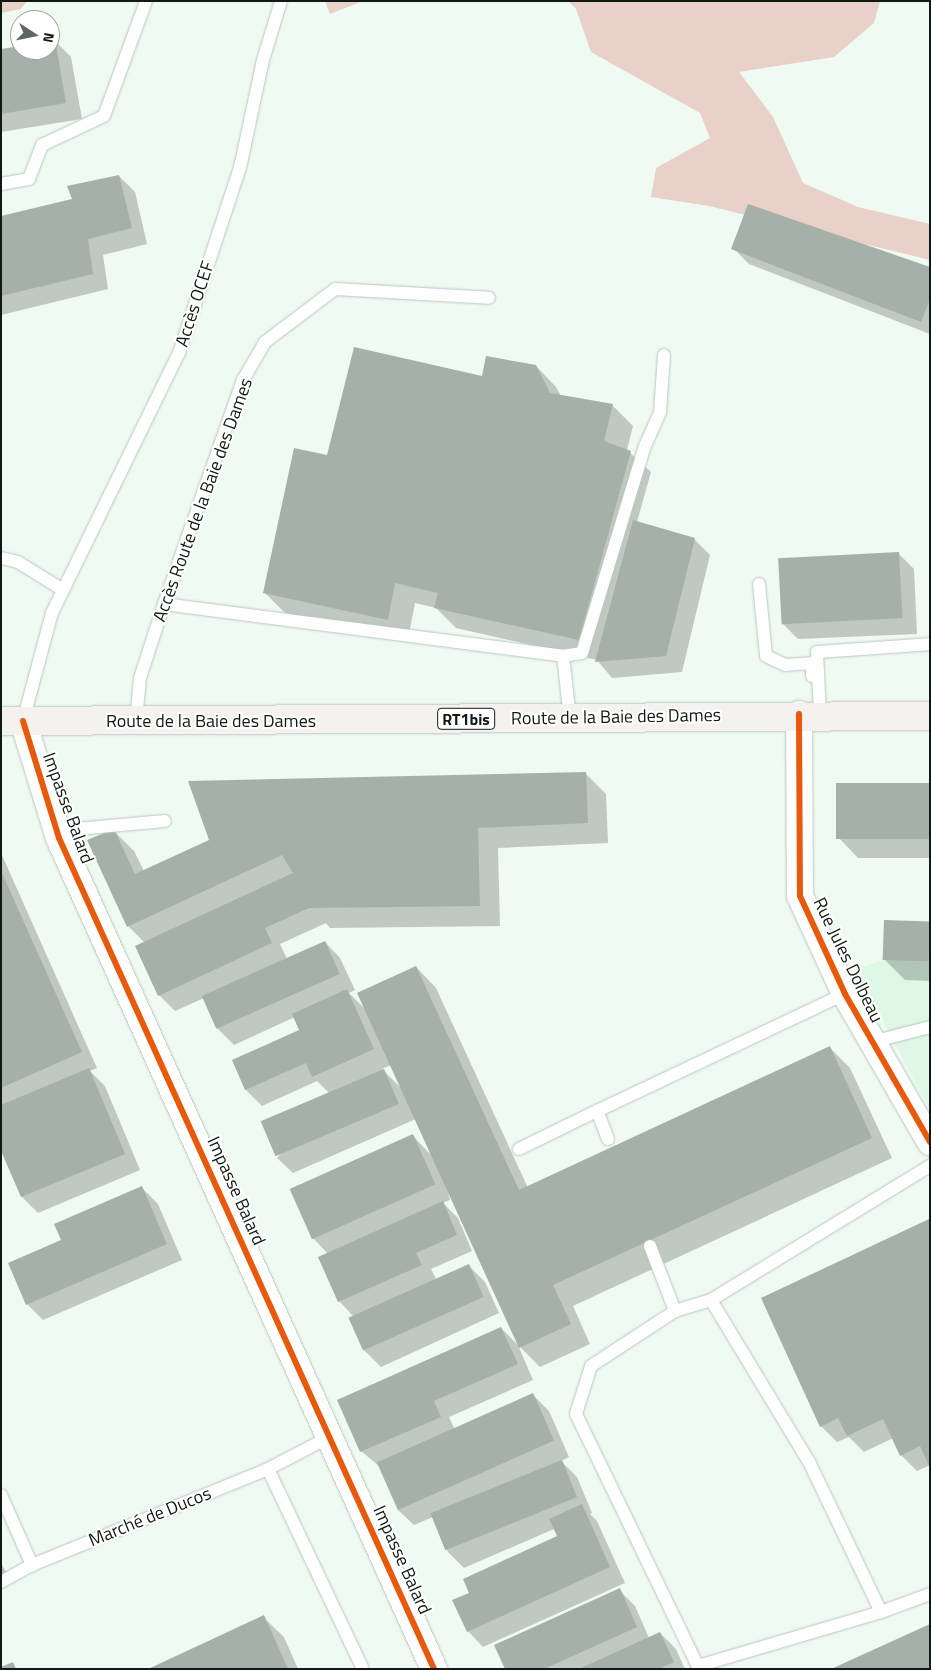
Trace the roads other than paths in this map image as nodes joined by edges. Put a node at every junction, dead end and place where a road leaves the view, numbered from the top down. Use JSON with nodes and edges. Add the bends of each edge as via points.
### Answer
{"nodes":[{"id":1,"x":146,"y":1,"type":"edge"},
{"id":2,"x":281,"y":1,"type":"edge"},
{"id":3,"x":1,"y":184,"type":"edge"},
{"id":4,"x":489,"y":298,"type":"dead end"},
{"id":5,"x":664,"y":355,"type":"dead end"},
{"id":6,"x":1,"y":558,"type":"edge"},
{"id":7,"x":760,"y":584,"type":"dead end"},
{"id":8,"x":63,"y":590,"type":"junction"},
{"id":9,"x":164,"y":604,"type":"junction"},
{"id":10,"x":930,"y":644,"type":"edge"},
{"id":11,"x":563,"y":656,"type":"junction"},
{"id":12,"x":811,"y":714,"type":"junction"},
{"id":13,"x":930,"y":716,"type":"edge"},
{"id":14,"x":570,"y":719,"type":"junction"},
{"id":15,"x":12,"y":721,"type":"edge"},
{"id":16,"x":136,"y":721,"type":"junction"},
{"id":17,"x":165,"y":821,"type":"dead end"},
{"id":18,"x":59,"y":838,"type":"junction"},
{"id":19,"x":845,"y":994,"type":"junction"},
{"id":20,"x":930,"y":1027,"type":"edge"},
{"id":21,"x":872,"y":1042,"type":"junction"},
{"id":22,"x":597,"y":1111,"type":"junction"},
{"id":23,"x":608,"y":1139,"type":"dead end"},
{"id":24,"x":930,"y":1142,"type":"edge"},
{"id":25,"x":519,"y":1149,"type":"dead end"},
{"id":26,"x":930,"y":1166,"type":"edge"},
{"id":27,"x":650,"y":1246,"type":"dead end"},
{"id":28,"x":711,"y":1300,"type":"junction"},
{"id":29,"x":675,"y":1311,"type":"junction"},
{"id":30,"x":331,"y":1436,"type":"junction"},
{"id":31,"x":268,"y":1469,"type":"junction"},
{"id":32,"x":1,"y":1495,"type":"edge"},
{"id":33,"x":32,"y":1565,"type":"junction"},
{"id":34,"x":1,"y":1582,"type":"edge"},
{"id":35,"x":930,"y":1594,"type":"edge"},
{"id":36,"x":881,"y":1612,"type":"junction"},
{"id":37,"x":363,"y":1669,"type":"edge"},
{"id":38,"x":434,"y":1669,"type":"edge"}],
"edges":[{"from":1,"to":3,"type":"lane","via":[[104,116],[42,145],[29,179]]},
{"from":2,"to":8,"type":"lane","name":"Accès OCEF","via":[[240,168],[179,353]]},
{"from":4,"to":9,"type":"lane","name":"Accès Route de la Baie des Dames","via":[[335,289],[264,342],[244,380]]},
{"from":5,"to":11,"type":"lane","via":[[660,412],[645,446],[582,653]]},
{"from":6,"to":8,"type":"lane","via":[[18,562]]},
{"from":7,"to":12,"type":"lane","via":[[766,656],[785,665],[812,663]]},
{"from":8,"to":15,"type":"lane","name":"Accès OCEF"},
{"from":9,"to":11,"type":"lane"},
{"from":9,"to":16,"type":"lane","name":"Accès Route de la Baie des Dames","via":[[140,678]]},
{"from":10,"to":12,"type":"lane","via":[[817,652]]},
{"from":11,"to":14,"type":"lane"},
{"from":12,"to":13,"type":"main road","name":"Route de la Baie des Dames","number":"RT1bis"},
{"from":12,"to":14,"type":"main road","name":"Route de la Baie des Dames","number":"RT1bis"},
{"from":12,"to":19,"type":"street","name":"Rue Jules Dolbeau","via":[[800,896]]},
{"from":14,"to":16,"type":"main road","name":"Route de la Baie des Dames","number":"RT1bis"},
{"from":15,"to":16,"type":"main road","name":"Route de la Baie des Dames","number":"RT1bis"},
{"from":15,"to":18,"type":"street","name":"Impasse Balard"},
{"from":17,"to":18,"type":"lane","via":[[77,829]]},
{"from":18,"to":30,"type":"street","name":"Impasse Balard"},
{"from":19,"to":21,"type":"street","name":"Rue Jules Dolbeau"},
{"from":19,"to":22,"type":"lane"},
{"from":20,"to":21,"type":"lane"},
{"from":21,"to":24,"type":"street","name":"Rue Jules Dolbeau"},
{"from":22,"to":23,"type":"lane"},
{"from":22,"to":25,"type":"lane"},
{"from":26,"to":28,"type":"lane"},
{"from":27,"to":29,"type":"lane"},
{"from":28,"to":29,"type":"lane"},
{"from":28,"to":36,"type":"lane","via":[[809,1462]]},
{"from":29,"to":36,"type":"lane","via":[[591,1366],[576,1414],[698,1666]]},
{"from":30,"to":31,"type":"lane","name":"Marché de Ducos"},
{"from":30,"to":38,"type":"street","name":"Impasse Balard"},
{"from":31,"to":33,"type":"lane","name":"Marché de Ducos"},
{"from":31,"to":37,"type":"lane"},
{"from":32,"to":33,"type":"lane"},
{"from":33,"to":34,"type":"lane","name":"Marché de Ducos"},
{"from":35,"to":36,"type":"lane"}]}
